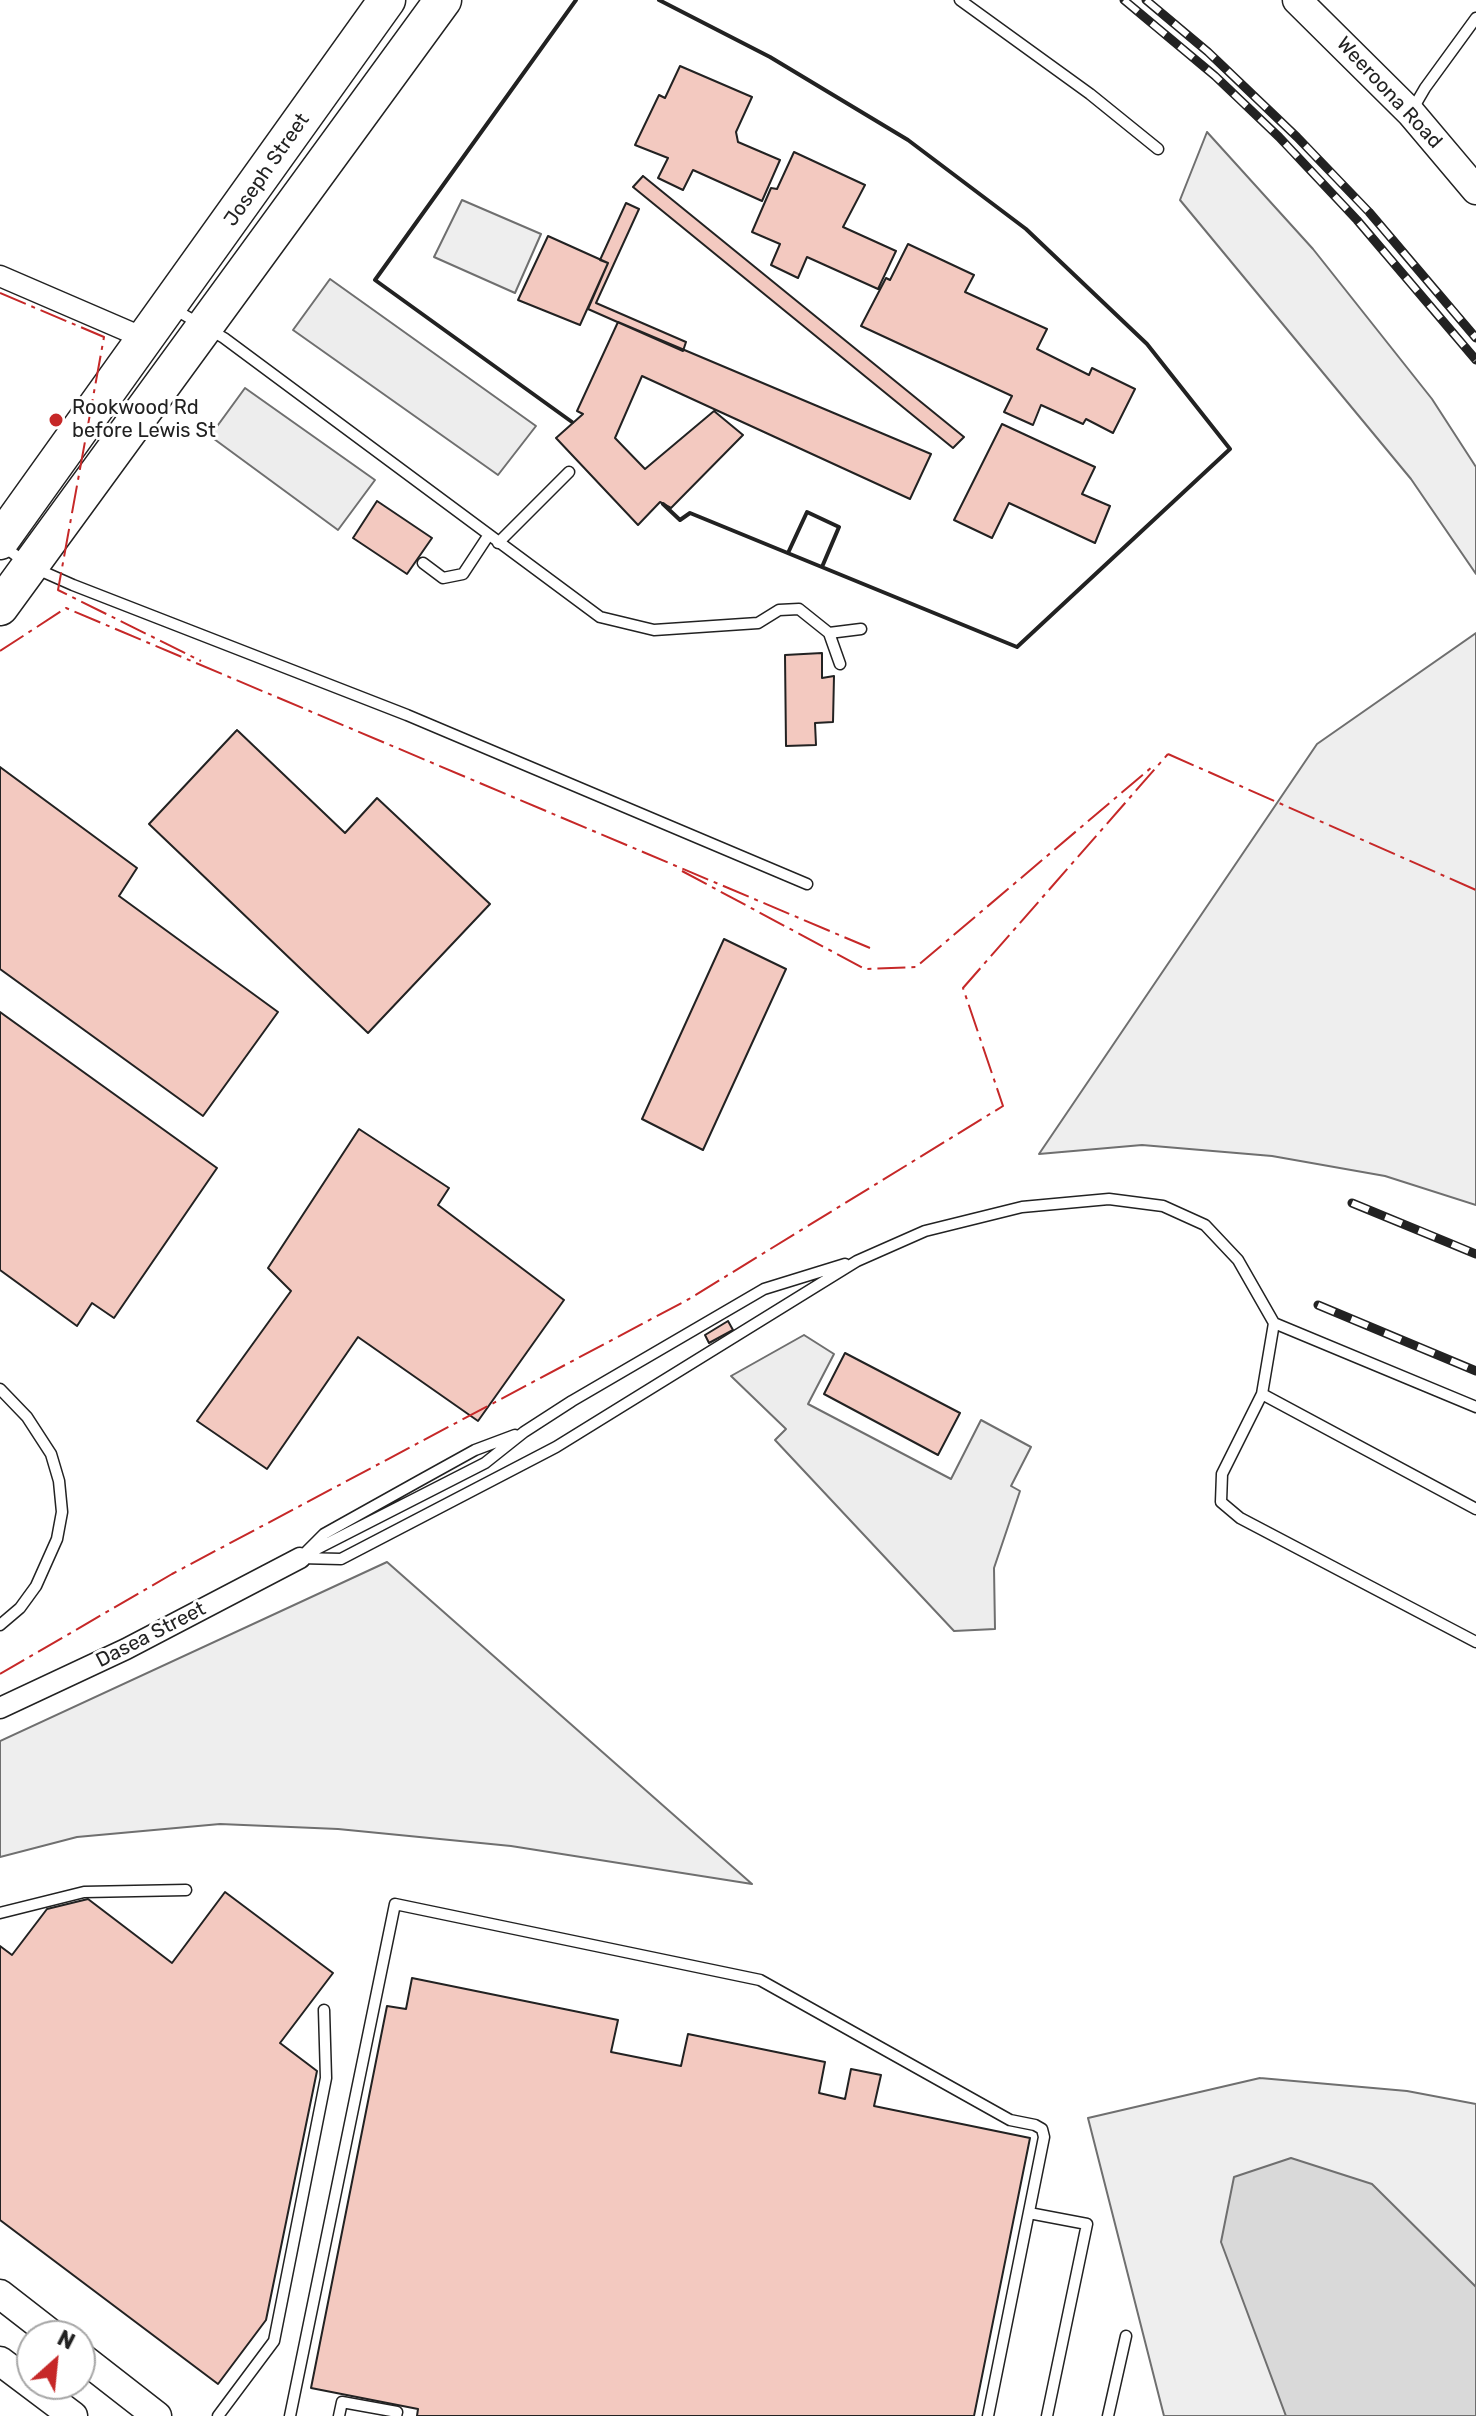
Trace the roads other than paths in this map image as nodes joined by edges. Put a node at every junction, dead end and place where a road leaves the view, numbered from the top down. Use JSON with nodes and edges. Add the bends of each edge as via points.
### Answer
{"nodes":[{"id":1,"x":387,"y":0,"type":"edge"},
{"id":2,"x":443,"y":0,"type":"edge"},
{"id":3,"x":960,"y":0,"type":"edge"},
{"id":4,"x":1297,"y":0,"type":"edge"},
{"id":5,"x":1476,"y":18,"type":"edge"},
{"id":6,"x":1411,"y":113,"type":"junction"},
{"id":7,"x":1158,"y":149,"type":"dead end"},
{"id":8,"x":1476,"y":190,"type":"edge"},
{"id":9,"x":0,"y":276,"type":"edge"},
{"id":10,"x":169,"y":307,"type":"junction"},
{"id":11,"x":207,"y":326,"type":"junction"},
{"id":12,"x":146,"y":339,"type":"junction"},
{"id":13,"x":569,"y":472,"type":"dead end"},
{"id":14,"x":488,"y":536,"type":"junction"},
{"id":15,"x":0,"y":543,"type":"edge"},
{"id":16,"x":498,"y":543,"type":"junction"},
{"id":17,"x":423,"y":563,"type":"dead end"},
{"id":18,"x":30,"y":566,"type":"junction"},
{"id":19,"x":0,"y":607,"type":"edge"},
{"id":20,"x":861,"y":629,"type":"dead end"},
{"id":21,"x":829,"y":633,"type":"junction"},
{"id":22,"x":840,"y":664,"type":"dead end"},
{"id":23,"x":807,"y":884,"type":"dead end"},
{"id":24,"x":857,"y":1261,"type":"junction"},
{"id":25,"x":1274,"y":1323,"type":"junction"},
{"id":26,"x":0,"y":1389,"type":"edge"},
{"id":27,"x":1262,"y":1394,"type":"junction"},
{"id":28,"x":1476,"y":1407,"type":"edge"},
{"id":29,"x":1476,"y":1509,"type":"edge"},
{"id":30,"x":300,"y":1558,"type":"junction"},
{"id":31,"x":0,"y":1625,"type":"edge"},
{"id":32,"x":1476,"y":1642,"type":"edge"},
{"id":33,"x":0,"y":1708,"type":"edge"},
{"id":34,"x":186,"y":1890,"type":"dead end"},
{"id":35,"x":0,"y":1913,"type":"edge"},
{"id":36,"x":324,"y":2010,"type":"dead end"},
{"id":37,"x":1029,"y":2213,"type":"junction"},
{"id":38,"x":0,"y":2294,"type":"edge"},
{"id":39,"x":33,"y":2320,"type":"edge"},
{"id":40,"x":1126,"y":2336,"type":"dead end"},
{"id":41,"x":0,"y":2361,"type":"edge"},
{"id":42,"x":96,"y":2368,"type":"edge"},
{"id":43,"x":73,"y":2416,"type":"edge"},
{"id":44,"x":157,"y":2416,"type":"edge"},
{"id":45,"x":218,"y":2416,"type":"edge"},
{"id":46,"x":290,"y":2416,"type":"edge"},
{"id":47,"x":339,"y":2416,"type":"edge"},
{"id":48,"x":396,"y":2416,"type":"edge"},
{"id":49,"x":988,"y":2416,"type":"edge"},
{"id":50,"x":1047,"y":2416,"type":"edge"},
{"id":51,"x":1108,"y":2416,"type":"edge"}],
"edges":[{"from":1,"to":10,"type":"highway","name":"Joseph Street"},
{"from":2,"to":11,"type":"highway","name":"Joseph Street"},
{"from":3,"to":7,"type":"lane"},
{"from":4,"to":6,"type":"main road","name":"Weeroona Road"},
{"from":5,"to":6,"type":"lane"},
{"from":6,"to":8,"type":"main road","name":"Weeroona Road"},
{"from":9,"to":12,"type":"street"},
{"from":10,"to":11,"type":"lane"},
{"from":10,"to":12,"type":"highway","name":"Joseph Street"},
{"from":11,"to":14,"type":"lane"},
{"from":11,"to":18,"type":"highway","name":"Joseph Street"},
{"from":12,"to":15,"type":"highway","name":"Joseph Street"},
{"from":13,"to":16,"type":"lane"},
{"from":14,"to":16,"type":"lane"},
{"from":14,"to":17,"type":"lane","via":[[463,574],[443,578]]},
{"from":15,"to":18,"type":"lane"},
{"from":16,"to":21,"type":"lane","via":[[600,617],[654,630],[758,623],[779,610],[799,609]]},
{"from":18,"to":19,"type":"highway","name":"Joseph Street"},
{"from":18,"to":23,"type":"lane","via":[[407,715]]},
{"from":20,"to":21,"type":"lane"},
{"from":21,"to":22,"type":"lane"},
{"from":24,"to":25,"type":"lane","via":[[925,1231],[1022,1207],[1109,1199],[1163,1206],[1205,1225],[1238,1260]]},
{"from":24,"to":30,"type":"lane","via":[[764,1289],[524,1432],[475,1450],[324,1534]]},
{"from":24,"to":30,"type":"lane","via":[[556,1447],[341,1559]]},
{"from":25,"to":27,"type":"lane"},
{"from":25,"to":28,"type":"lane"},
{"from":26,"to":31,"type":"lane","via":[[51,1454],[62,1512],[57,1539],[36,1586]]},
{"from":27,"to":29,"type":"lane"},
{"from":27,"to":32,"type":"lane","via":[[1222,1474],[1221,1502],[1240,1518]]},
{"from":30,"to":33,"type":"street","name":"Dasea Street"},
{"from":34,"to":35,"type":"lane","via":[[84,1892]]},
{"from":36,"to":45,"type":"lane","via":[[326,2078],[274,2341]]},
{"from":37,"to":46,"type":"lane","via":[[1042,2129],[1010,2120],[760,1980],[395,1904]]},
{"from":37,"to":49,"type":"lane"},
{"from":37,"to":50,"type":"lane","via":[[1087,2224]]},
{"from":38,"to":39,"type":"main road"},
{"from":40,"to":51,"type":"lane"},
{"from":41,"to":43,"type":"main road"},
{"from":42,"to":44,"type":"main road"},
{"from":47,"to":48,"type":"lane","via":[[342,2402],[397,2412]]}]}
